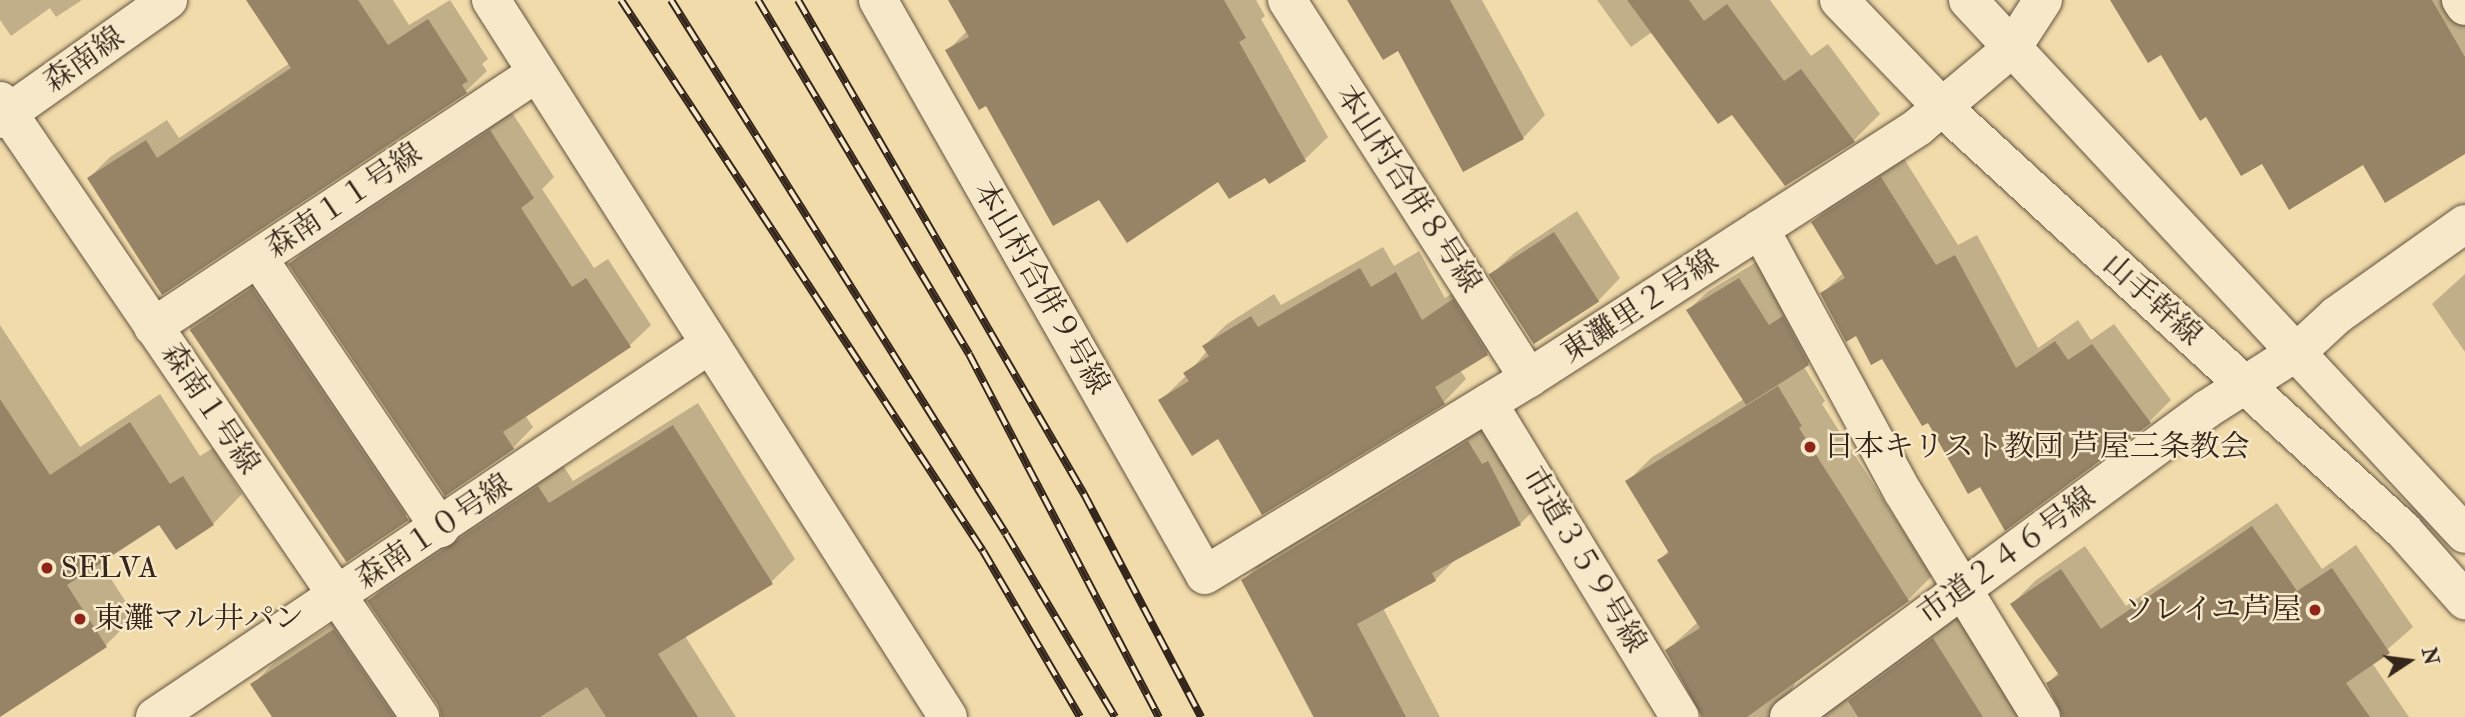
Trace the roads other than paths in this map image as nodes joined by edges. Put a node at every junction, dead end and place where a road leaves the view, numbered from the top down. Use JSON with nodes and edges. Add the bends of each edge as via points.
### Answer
{"nodes":[{"id":1,"x":168,"y":0,"type":"edge"},
{"id":2,"x":491,"y":0,"type":"edge"},
{"id":3,"x":878,"y":0,"type":"edge"},
{"id":4,"x":1287,"y":0,"type":"edge"},
{"id":5,"x":1839,"y":0,"type":"edge"},
{"id":6,"x":1968,"y":0,"type":"edge"},
{"id":7,"x":2043,"y":0,"type":"edge"},
{"id":8,"x":2461,"y":0,"type":"edge"},
{"id":9,"x":2465,"y":6,"type":"edge"},
{"id":10,"x":2012,"y":48,"type":"junction"},
{"id":11,"x":535,"y":74,"type":"junction"},
{"id":12,"x":1942,"y":107,"type":"junction"},
{"id":13,"x":3,"y":111,"type":"edge"},
{"id":14,"x":2465,"y":224,"type":"edge"},
{"id":15,"x":1760,"y":229,"type":"junction"},
{"id":16,"x":258,"y":258,"type":"junction"},
{"id":17,"x":153,"y":327,"type":"junction"},
{"id":18,"x":710,"y":344,"type":"junction"},
{"id":19,"x":2298,"y":351,"type":"junction"},
{"id":20,"x":1529,"y":378,"type":"junction"},
{"id":21,"x":2244,"y":384,"type":"junction"},
{"id":22,"x":1488,"y":403,"type":"junction"},
{"id":23,"x":440,"y":528,"type":"junction"},
{"id":24,"x":2465,"y":534,"type":"edge"},
{"id":25,"x":1205,"y":575,"type":"joint"},
{"id":26,"x":1962,"y":589,"type":"junction"},
{"id":27,"x":338,"y":597,"type":"junction"},
{"id":28,"x":2465,"y":600,"type":"edge"},
{"id":29,"x":155,"y":717,"type":"edge"},
{"id":30,"x":420,"y":717,"type":"edge"},
{"id":31,"x":948,"y":717,"type":"edge"},
{"id":32,"x":1680,"y":717,"type":"edge"},
{"id":33,"x":1789,"y":717,"type":"edge"},
{"id":34,"x":2041,"y":717,"type":"edge"}],
"edges":[{"from":1,"to":13,"type":"street","name":"森南線"},
{"from":2,"to":11,"type":"street"},
{"from":3,"to":25,"type":"street","name":"本山村合併９号線"},
{"from":4,"to":20,"type":"street","name":"本山村合併８号線"},
{"from":5,"to":12,"type":"street","name":"山手幹線"},
{"from":6,"to":10,"type":"street"},
{"from":7,"to":10,"type":"street","name":"東灘里２号線"},
{"from":8,"to":9,"type":"street"},
{"from":10,"to":12,"type":"street","name":"東灘里２号線"},
{"from":10,"to":19,"type":"street"},
{"from":11,"to":16,"type":"street","name":"森南１１号線"},
{"from":11,"to":18,"type":"street"},
{"from":12,"to":15,"type":"street","name":"東灘里２号線"},
{"from":12,"to":21,"type":"street","name":"山手幹線"},
{"from":13,"to":17,"type":"street","name":"森南１号線"},
{"from":14,"to":19,"type":"street","name":"市道２４６号線","via":[[2337,315]]},
{"from":15,"to":20,"type":"street","name":"東灘里２号線"},
{"from":15,"to":26,"type":"street","via":[[1903,492]]},
{"from":16,"to":17,"type":"street","name":"森南１１号線"},
{"from":16,"to":23,"type":"street"},
{"from":17,"to":27,"type":"street","name":"森南１号線"},
{"from":18,"to":23,"type":"street","name":"森南１０号線"},
{"from":18,"to":31,"type":"street"},
{"from":19,"to":21,"type":"street","name":"市道２４６号線"},
{"from":19,"to":24,"type":"street"},
{"from":20,"to":22,"type":"street","name":"東灘里２号線"},
{"from":21,"to":26,"type":"street","name":"市道２４６号線"},
{"from":21,"to":28,"type":"street","name":"山手幹線","via":[[2403,530]]},
{"from":22,"to":25,"type":"street","name":"東灘里２号線"},
{"from":22,"to":32,"type":"street","name":"市道３５９号線"},
{"from":23,"to":27,"type":"street","name":"森南１０号線"},
{"from":26,"to":33,"type":"street","name":"市道２４６号線"},
{"from":26,"to":34,"type":"street"},
{"from":27,"to":29,"type":"street","name":"森南１０号線"},
{"from":27,"to":30,"type":"street","name":"森南１号線"}]}
